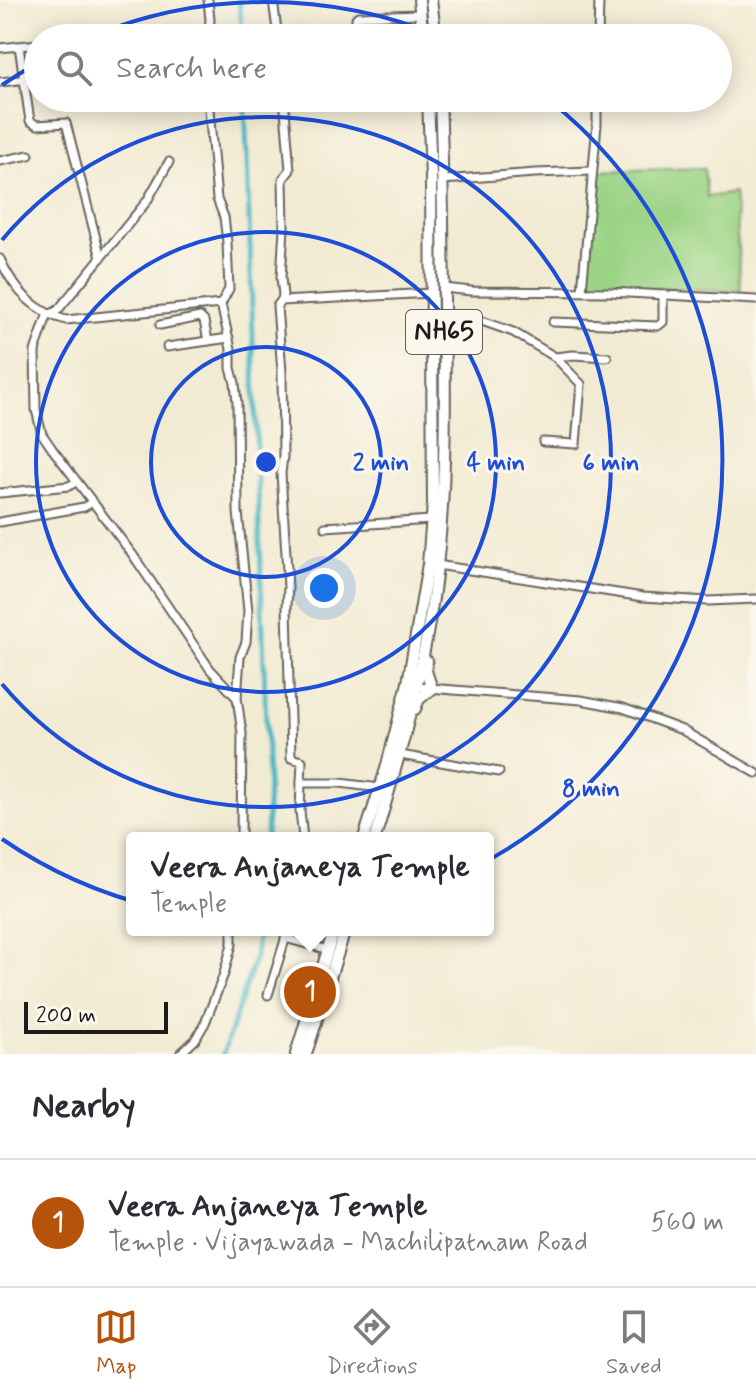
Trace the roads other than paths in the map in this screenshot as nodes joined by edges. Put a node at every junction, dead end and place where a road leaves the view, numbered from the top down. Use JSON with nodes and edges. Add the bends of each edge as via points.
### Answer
{"nodes":[{"id":1,"x":208,"y":0,"type":"edge"},
{"id":2,"x":273,"y":0,"type":"edge"},
{"id":3,"x":419,"y":0,"type":"edge"},
{"id":4,"x":431,"y":0,"type":"edge"},
{"id":5,"x":599,"y":0,"type":"edge"},
{"id":6,"x":421,"y":14,"type":"junction"},
{"id":7,"x":210,"y":24,"type":"edge"},
{"id":8,"x":276,"y":24,"type":"edge"},
{"id":9,"x":356,"y":24,"type":"edge"},
{"id":10,"x":422,"y":24,"type":"edge"},
{"id":11,"x":434,"y":24,"type":"edge"},
{"id":12,"x":598,"y":24,"type":"edge"},
{"id":13,"x":24,"y":45,"type":"edge"},
{"id":14,"x":19,"y":46,"type":"junction"},
{"id":15,"x":0,"y":48,"type":"edge"},
{"id":16,"x":23,"y":80,"type":"junction"},
{"id":17,"x":0,"y":82,"type":"edge"},
{"id":18,"x":24,"y":85,"type":"edge"},
{"id":19,"x":29,"y":112,"type":"edge"},
{"id":20,"x":209,"y":112,"type":"edge"},
{"id":21,"x":285,"y":112,"type":"edge"},
{"id":22,"x":428,"y":112,"type":"edge"},
{"id":23,"x":441,"y":112,"type":"edge"},
{"id":24,"x":597,"y":112,"type":"edge"},
{"id":25,"x":29,"y":155,"type":"dead end"},
{"id":26,"x":0,"y":161,"type":"edge"},
{"id":27,"x":169,"y":162,"type":"dead end"},
{"id":28,"x":592,"y":171,"type":"junction"},
{"id":29,"x":443,"y":180,"type":"junction"},
{"id":30,"x":101,"y":258,"type":"junction"},
{"id":31,"x":0,"y":259,"type":"edge"},
{"id":32,"x":444,"y":288,"type":"junction"},
{"id":33,"x":582,"y":291,"type":"junction"},
{"id":34,"x":432,"y":293,"type":"junction"},
{"id":35,"x":663,"y":295,"type":"junction"},
{"id":36,"x":756,"y":300,"type":"edge"},
{"id":37,"x":281,"y":301,"type":"junction"},
{"id":38,"x":221,"y":304,"type":"junction"},
{"id":39,"x":49,"y":314,"type":"junction"},
{"id":40,"x":444,"y":320,"type":"junction"},
{"id":41,"x":553,"y":322,"type":"dead end"},
{"id":42,"x":160,"y":325,"type":"dead end"},
{"id":43,"x":229,"y":338,"type":"junction"},
{"id":44,"x":208,"y":341,"type":"junction"},
{"id":45,"x":167,"y":347,"type":"dead end"},
{"id":46,"x":555,"y":357,"type":"junction"},
{"id":47,"x":607,"y":357,"type":"dead end"},
{"id":48,"x":543,"y":442,"type":"dead end"},
{"id":49,"x":76,"y":482,"type":"junction"},
{"id":50,"x":0,"y":493,"type":"edge"},
{"id":51,"x":91,"y":503,"type":"junction"},
{"id":52,"x":431,"y":520,"type":"junction"},
{"id":53,"x":0,"y":522,"type":"edge"},
{"id":54,"x":325,"y":527,"type":"dead end"},
{"id":55,"x":437,"y":565,"type":"junction"},
{"id":56,"x":756,"y":599,"type":"edge"},
{"id":57,"x":430,"y":611,"type":"junction"},
{"id":58,"x":416,"y":687,"type":"junction"},
{"id":59,"x":432,"y":689,"type":"junction"},
{"id":60,"x":237,"y":698,"type":"junction"},
{"id":61,"x":401,"y":750,"type":"junction"},
{"id":62,"x":388,"y":761,"type":"junction"},
{"id":63,"x":499,"y":772,"type":"dead end"},
{"id":64,"x":756,"y":773,"type":"edge"},
{"id":65,"x":301,"y":783,"type":"junction"},
{"id":66,"x":380,"y":788,"type":"junction"},
{"id":67,"x":241,"y":832,"type":"edge"},
{"id":68,"x":302,"y":832,"type":"edge"},
{"id":69,"x":366,"y":832,"type":"edge"},
{"id":70,"x":377,"y":832,"type":"edge"},
{"id":71,"x":232,"y":936,"type":"edge"},
{"id":72,"x":285,"y":936,"type":"edge"},
{"id":73,"x":291,"y":936,"type":"edge"},
{"id":74,"x":332,"y":936,"type":"edge"},
{"id":75,"x":343,"y":936,"type":"edge"},
{"id":76,"x":328,"y":950,"type":"junction"},
{"id":77,"x":268,"y":995,"type":"dead end"},
{"id":78,"x":180,"y":1054,"type":"edge"},
{"id":79,"x":296,"y":1054,"type":"edge"},
{"id":80,"x":306,"y":1054,"type":"edge"}],
"edges":[{"from":1,"to":7,"type":"street"},
{"from":2,"to":8,"type":"street"},
{"from":3,"to":6,"type":"highway"},
{"from":4,"to":11,"type":"highway"},
{"from":5,"to":12,"type":"street"},
{"from":6,"to":9,"type":"street","via":[[358,16]]},
{"from":6,"to":10,"type":"highway"},
{"from":13,"to":14,"type":"street"},
{"from":14,"to":15,"type":"street"},
{"from":14,"to":16,"type":"street"},
{"from":16,"to":17,"type":"street"},
{"from":16,"to":18,"type":"street"},
{"from":19,"to":30,"type":"street","via":[[31,123],[37,125],[66,123]]},
{"from":20,"to":38,"type":"street","via":[[228,255],[229,289]]},
{"from":21,"to":37,"type":"street","via":[[290,170],[283,179]]},
{"from":22,"to":34,"type":"highway","number":"NH65"},
{"from":23,"to":29,"type":"highway","number":"NH65"},
{"from":24,"to":28,"type":"street"},
{"from":25,"to":26,"type":"street"},
{"from":27,"to":30,"type":"street","via":[[147,201]]},
{"from":28,"to":29,"type":"street"},
{"from":28,"to":33,"type":"street"},
{"from":29,"to":32,"type":"highway","number":"NH65"},
{"from":30,"to":39,"type":"street"},
{"from":31,"to":39,"type":"street","via":[[21,294]]},
{"from":32,"to":33,"type":"street"},
{"from":32,"to":40,"type":"highway","number":"NH65"},
{"from":33,"to":35,"type":"street"},
{"from":34,"to":37,"type":"street"},
{"from":34,"to":52,"type":"highway","number":"NH65"},
{"from":35,"to":36,"type":"street"},
{"from":35,"to":41,"type":"street","via":[[658,326]]},
{"from":37,"to":65,"type":"street","via":[[277,306],[291,754],[302,761]]},
{"from":38,"to":39,"type":"street","via":[[73,320]]},
{"from":38,"to":43,"type":"street"},
{"from":39,"to":49,"type":"street","via":[[35,351],[36,410],[42,434]]},
{"from":40,"to":46,"type":"street","via":[[486,322]]},
{"from":40,"to":55,"type":"highway","number":"NH65","via":[[444,474]]},
{"from":42,"to":44,"type":"street","via":[[200,317]]},
{"from":43,"to":44,"type":"street"},
{"from":43,"to":60,"type":"street","via":[[248,611]]},
{"from":44,"to":45,"type":"street"},
{"from":46,"to":47,"type":"street"},
{"from":46,"to":48,"type":"street","via":[[581,384],[576,444]]},
{"from":49,"to":50,"type":"street"},
{"from":49,"to":51,"type":"street"},
{"from":51,"to":53,"type":"street"},
{"from":51,"to":60,"type":"street","via":[[210,669]]},
{"from":52,"to":54,"type":"street"},
{"from":52,"to":62,"type":"highway","number":"NH65","via":[[415,649]]},
{"from":55,"to":56,"type":"street","via":[[643,597]]},
{"from":55,"to":57,"type":"highway","number":"NH65"},
{"from":57,"to":58,"type":"highway","number":"NH65"},
{"from":57,"to":59,"type":"highway","via":[[426,671]]},
{"from":58,"to":59,"type":"street"},
{"from":58,"to":61,"type":"highway","number":"NH65"},
{"from":58,"to":62,"type":"highway","via":[[411,688]]},
{"from":59,"to":61,"type":"highway","via":[[419,699]]},
{"from":59,"to":64,"type":"street","via":[[623,708],[682,730]]},
{"from":60,"to":67,"type":"street"},
{"from":61,"to":63,"type":"street"},
{"from":61,"to":70,"type":"highway","number":"NH65"},
{"from":62,"to":66,"type":"highway","number":"NH65"},
{"from":65,"to":66,"type":"street"},
{"from":65,"to":68,"type":"street"},
{"from":66,"to":69,"type":"highway","number":"NH65"},
{"from":71,"to":78,"type":"street","via":[[205,1023]]},
{"from":72,"to":77,"type":"street"},
{"from":73,"to":76,"type":"street"},
{"from":74,"to":76,"type":"highway"},
{"from":75,"to":80,"type":"highway"},
{"from":76,"to":79,"type":"highway"}]}
